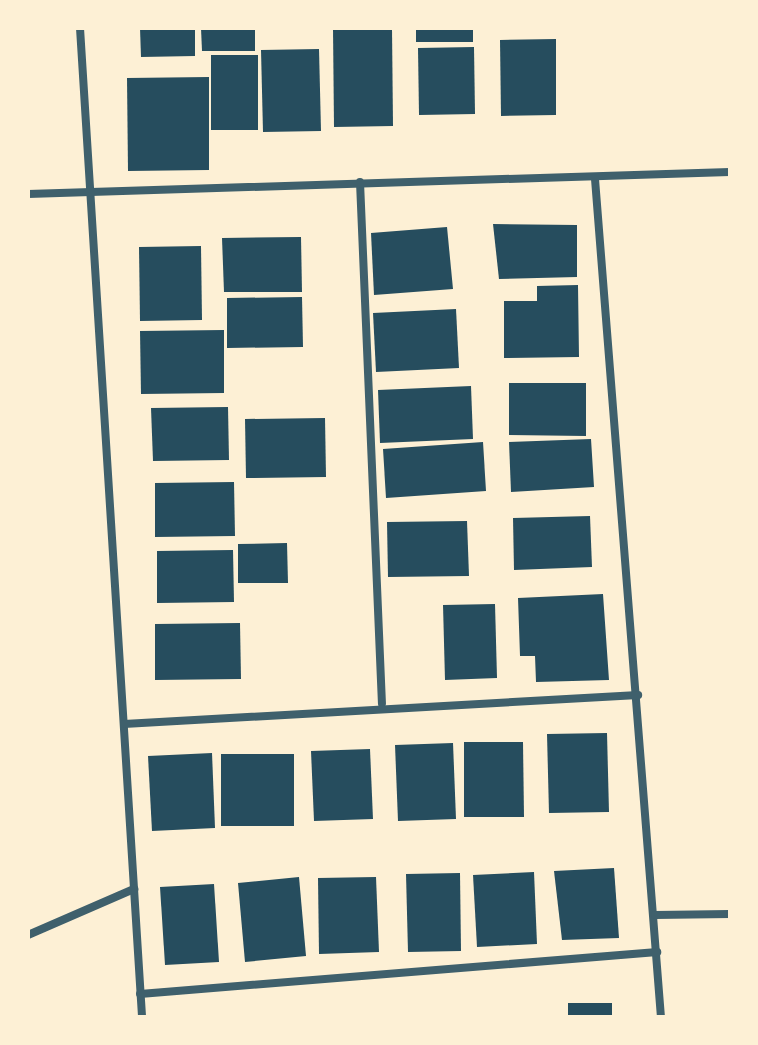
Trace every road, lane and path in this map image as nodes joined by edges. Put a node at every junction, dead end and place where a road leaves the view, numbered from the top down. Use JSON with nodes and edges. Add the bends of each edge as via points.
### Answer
{"nodes":[{"id":1,"x":80,"y":28,"type":"edge"},
{"id":2,"x":730,"y":172,"type":"edge"},
{"id":3,"x":595,"y":179,"type":"junction"},
{"id":4,"x":360,"y":182,"type":"junction"},
{"id":5,"x":28,"y":194,"type":"edge"},
{"id":6,"x":91,"y":195,"type":"junction"},
{"id":7,"x":638,"y":695,"type":"junction"},
{"id":8,"x":382,"y":704,"type":"junction"},
{"id":9,"x":124,"y":724,"type":"junction"},
{"id":10,"x":134,"y":889,"type":"junction"},
{"id":11,"x":730,"y":914,"type":"edge"},
{"id":12,"x":655,"y":915,"type":"junction"},
{"id":13,"x":28,"y":935,"type":"edge"},
{"id":14,"x":657,"y":952,"type":"junction"},
{"id":15,"x":140,"y":994,"type":"junction"},
{"id":16,"x":142,"y":1017,"type":"edge"},
{"id":17,"x":661,"y":1017,"type":"edge"}],
"edges":[{"from":1,"to":6,"type":"street"},
{"from":2,"to":3,"type":"street"},
{"from":3,"to":4,"type":"street"},
{"from":3,"to":7,"type":"street"},
{"from":4,"to":6,"type":"street"},
{"from":4,"to":8,"type":"street"},
{"from":5,"to":6,"type":"street"},
{"from":6,"to":9,"type":"street"},
{"from":7,"to":8,"type":"street"},
{"from":7,"to":12,"type":"street"},
{"from":8,"to":9,"type":"street"},
{"from":9,"to":10,"type":"street"},
{"from":10,"to":13,"type":"street"},
{"from":10,"to":15,"type":"street"},
{"from":11,"to":12,"type":"street"},
{"from":12,"to":14,"type":"street"},
{"from":14,"to":15,"type":"street"},
{"from":14,"to":17,"type":"street"},
{"from":15,"to":16,"type":"street"}]}
